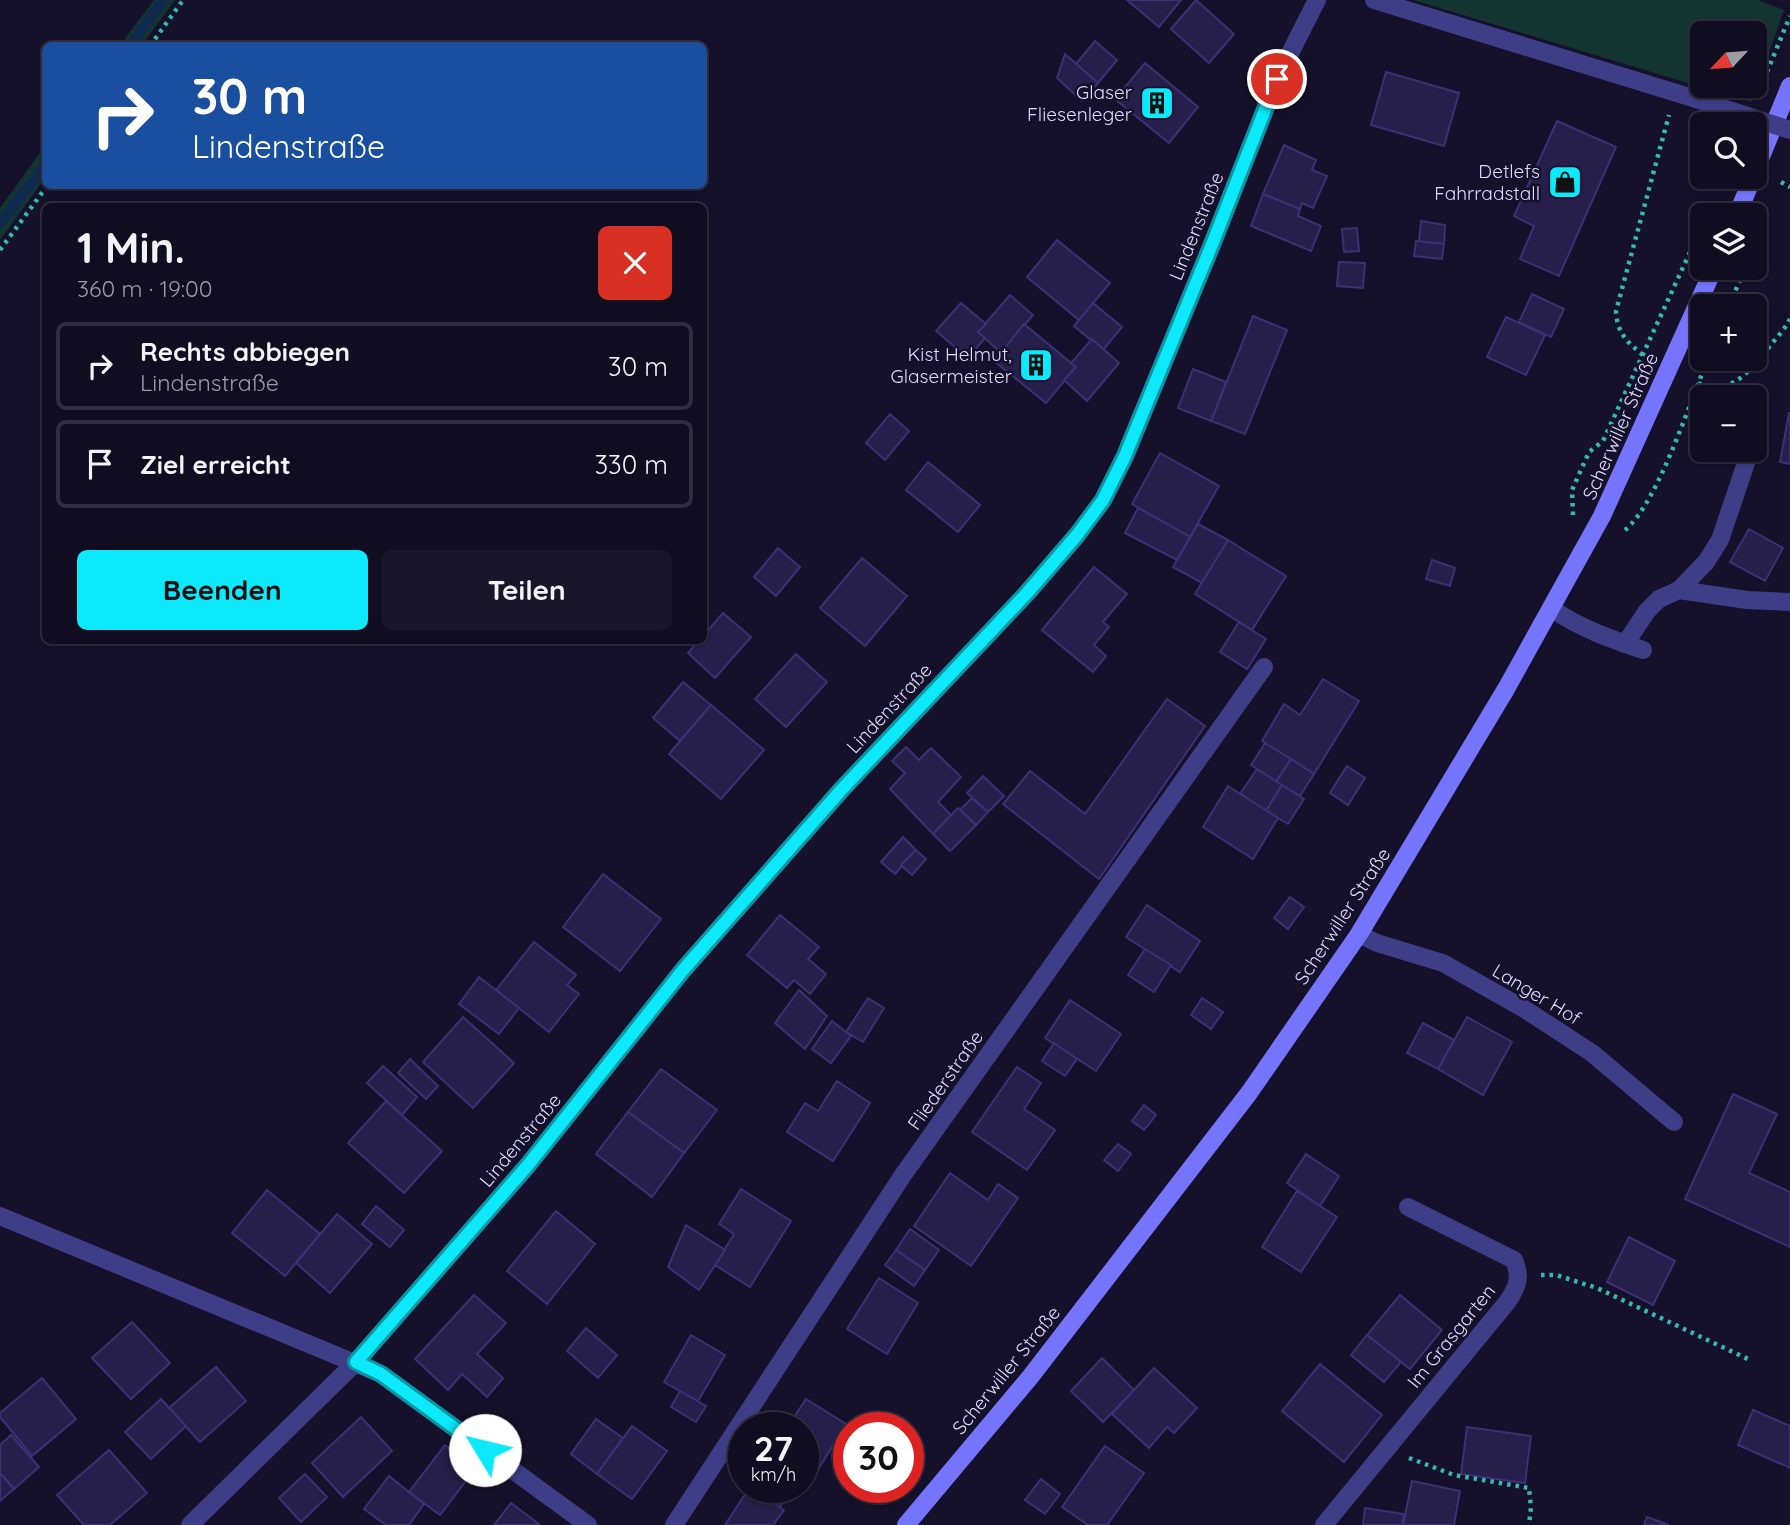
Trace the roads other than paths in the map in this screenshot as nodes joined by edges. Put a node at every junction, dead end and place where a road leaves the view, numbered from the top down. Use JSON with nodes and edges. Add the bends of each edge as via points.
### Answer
{"nodes":[{"id":1,"x":1317,"y":0,"type":"edge"},
{"id":2,"x":1374,"y":0,"type":"edge"},
{"id":3,"x":1790,"y":86,"type":"edge"},
{"id":4,"x":1790,"y":130,"type":"edge"},
{"id":5,"x":1767,"y":142,"type":"edge"},
{"id":6,"x":1709,"y":280,"type":"edge"},
{"id":7,"x":1746,"y":462,"type":"edge"},
{"id":8,"x":1679,"y":590,"type":"junction"},
{"id":9,"x":1790,"y":602,"type":"edge"},
{"id":10,"x":1551,"y":608,"type":"junction"},
{"id":11,"x":1625,"y":643,"type":"junction"},
{"id":12,"x":1643,"y":650,"type":"dead end"},
{"id":13,"x":1264,"y":667,"type":"dead end"},
{"id":14,"x":1359,"y":934,"type":"junction"},
{"id":15,"x":1674,"y":1122,"type":"dead end"},
{"id":16,"x":1408,"y":1207,"type":"dead end"},
{"id":17,"x":0,"y":1216,"type":"edge"},
{"id":18,"x":356,"y":1362,"type":"junction"},
{"id":19,"x":190,"y":1525,"type":"edge"},
{"id":20,"x":588,"y":1525,"type":"edge"},
{"id":21,"x":674,"y":1525,"type":"edge"},
{"id":22,"x":906,"y":1525,"type":"edge"},
{"id":23,"x":1324,"y":1525,"type":"edge"}],
"edges":[{"from":1,"to":18,"type":"street","name":"Lindenstraße","via":[[1277,79],[1125,456],[1103,500],[1027,593],[842,789],[683,970],[528,1165]]},
{"from":2,"to":4,"type":"street","bridge":true},
{"from":3,"to":5,"type":"street"},
{"from":6,"to":10,"type":"street","name":"Scherwiller Straße","via":[[1602,516]]},
{"from":7,"to":8,"type":"street","via":[[1720,540]]},
{"from":8,"to":9,"type":"street"},
{"from":8,"to":11,"type":"street","via":[[1659,599]]},
{"from":10,"to":11,"type":"street"},
{"from":10,"to":14,"type":"street","name":"Scherwiller Straße"},
{"from":11,"to":12,"type":"street"},
{"from":13,"to":21,"type":"street","name":"Fliederstraße","via":[[903,1175]]},
{"from":14,"to":15,"type":"street","name":"Langer Hof","via":[[1443,963],[1526,1010],[1592,1053]]},
{"from":14,"to":22,"type":"street","name":"Scherwiller Straße","via":[[1249,1093],[1031,1376]]},
{"from":16,"to":23,"type":"street","name":"Im Grasgarten","via":[[1514,1260],[1520,1274],[1508,1301]]},
{"from":17,"to":18,"type":"street"},
{"from":18,"to":19,"type":"street","name":"Lindenstraße"},
{"from":18,"to":20,"type":"street","via":[[381,1374]]}]}
